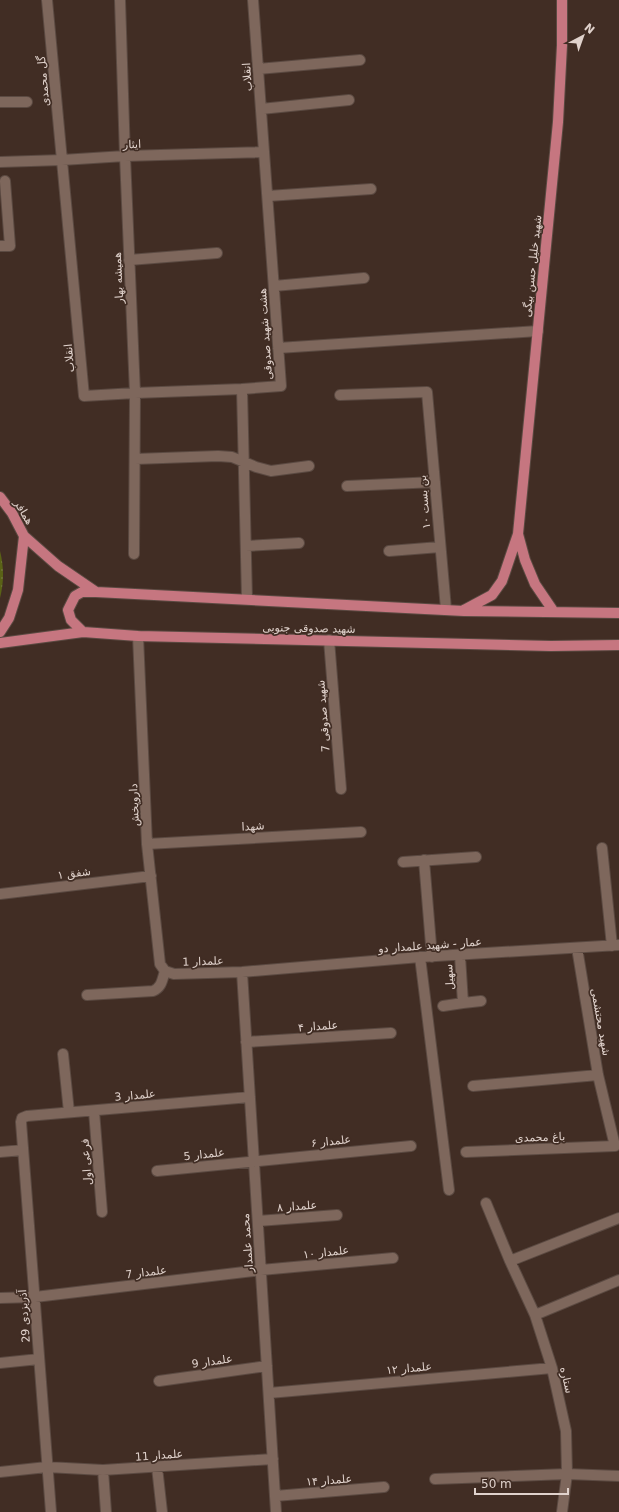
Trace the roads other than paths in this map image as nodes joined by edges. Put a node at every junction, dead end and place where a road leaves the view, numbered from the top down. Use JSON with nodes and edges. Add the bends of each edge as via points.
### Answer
{"nodes":[{"id":1,"x":47,"y":0,"type":"edge"},
{"id":2,"x":120,"y":0,"type":"edge"},
{"id":3,"x":253,"y":0,"type":"edge"},
{"id":4,"x":562,"y":0,"type":"edge"},
{"id":5,"x":360,"y":60,"type":"dead end"},
{"id":6,"x":258,"y":70,"type":"junction"},
{"id":7,"x":350,"y":100,"type":"dead end"},
{"id":8,"x":0,"y":102,"type":"edge"},
{"id":9,"x":27,"y":102,"type":"dead end"},
{"id":10,"x":261,"y":109,"type":"junction"},
{"id":11,"x":264,"y":152,"type":"junction"},
{"id":12,"x":125,"y":156,"type":"junction"},
{"id":13,"x":62,"y":160,"type":"junction"},
{"id":14,"x":0,"y":162,"type":"edge"},
{"id":15,"x":5,"y":181,"type":"dead end"},
{"id":16,"x":371,"y":190,"type":"dead end"},
{"id":17,"x":268,"y":196,"type":"junction"},
{"id":18,"x":0,"y":246,"type":"edge"},
{"id":19,"x":217,"y":253,"type":"dead end"},
{"id":20,"x":130,"y":260,"type":"junction"},
{"id":21,"x":364,"y":278,"type":"dead end"},
{"id":22,"x":274,"y":286,"type":"junction"},
{"id":23,"x":538,"y":331,"type":"junction"},
{"id":24,"x":278,"y":348,"type":"junction"},
{"id":25,"x":242,"y":390,"type":"junction"},
{"id":26,"x":135,"y":393,"type":"junction"},
{"id":27,"x":340,"y":395,"type":"dead end"},
{"id":28,"x":135,"y":459,"type":"junction"},
{"id":29,"x":244,"y":462,"type":"junction"},
{"id":30,"x":309,"y":466,"type":"dead end"},
{"id":31,"x":435,"y":482,"type":"junction"},
{"id":32,"x":347,"y":486,"type":"dead end"},
{"id":33,"x":0,"y":497,"type":"edge"},
{"id":34,"x":518,"y":534,"type":"junction"},
{"id":35,"x":24,"y":536,"type":"junction"},
{"id":36,"x":299,"y":543,"type":"dead end"},
{"id":37,"x":246,"y":546,"type":"junction"},
{"id":38,"x":440,"y":547,"type":"junction"},
{"id":39,"x":389,"y":551,"type":"dead end"},
{"id":40,"x":134,"y":554,"type":"dead end"},
{"id":41,"x":96,"y":592,"type":"junction"},
{"id":42,"x":247,"y":599,"type":"junction"},
{"id":43,"x":446,"y":609,"type":"junction"},
{"id":44,"x":464,"y":610,"type":"junction"},
{"id":45,"x":554,"y":612,"type":"junction"},
{"id":46,"x":619,"y":613,"type":"edge"},
{"id":47,"x":0,"y":632,"type":"edge"},
{"id":48,"x":83,"y":632,"type":"junction"},
{"id":49,"x":138,"y":636,"type":"junction"},
{"id":50,"x":329,"y":640,"type":"junction"},
{"id":51,"x":0,"y":643,"type":"edge"},
{"id":52,"x":619,"y":645,"type":"edge"},
{"id":53,"x":341,"y":789,"type":"dead end"},
{"id":54,"x":361,"y":832,"type":"dead end"},
{"id":55,"x":147,"y":844,"type":"junction"},
{"id":56,"x":602,"y":848,"type":"dead end"},
{"id":57,"x":476,"y":857,"type":"dead end"},
{"id":58,"x":424,"y":860,"type":"junction"},
{"id":59,"x":403,"y":862,"type":"dead end"},
{"id":60,"x":151,"y":876,"type":"junction"},
{"id":61,"x":0,"y":894,"type":"edge"},
{"id":62,"x":615,"y":946,"type":"edge"},
{"id":63,"x":577,"y":948,"type":"junction"},
{"id":64,"x":432,"y":956,"type":"junction"},
{"id":65,"x":460,"y":956,"type":"junction"},
{"id":66,"x":420,"y":957,"type":"junction"},
{"id":67,"x":165,"y":971,"type":"junction"},
{"id":68,"x":242,"y":972,"type":"junction"},
{"id":69,"x":87,"y":995,"type":"dead end"},
{"id":70,"x":482,"y":1001,"type":"dead end"},
{"id":71,"x":463,"y":1003,"type":"junction"},
{"id":72,"x":443,"y":1006,"type":"dead end"},
{"id":73,"x":391,"y":1033,"type":"dead end"},
{"id":74,"x":246,"y":1042,"type":"junction"},
{"id":75,"x":62,"y":1054,"type":"dead end"},
{"id":76,"x":598,"y":1075,"type":"junction"},
{"id":77,"x":473,"y":1086,"type":"dead end"},
{"id":78,"x":250,"y":1097,"type":"junction"},
{"id":79,"x":94,"y":1111,"type":"junction"},
{"id":80,"x":69,"y":1112,"type":"junction"},
{"id":81,"x":22,"y":1118,"type":"joint"},
{"id":82,"x":411,"y":1146,"type":"dead end"},
{"id":83,"x":615,"y":1146,"type":"joint"},
{"id":84,"x":23,"y":1150,"type":"junction"},
{"id":85,"x":0,"y":1152,"type":"edge"},
{"id":86,"x":466,"y":1152,"type":"dead end"},
{"id":87,"x":254,"y":1161,"type":"junction"},
{"id":88,"x":157,"y":1171,"type":"dead end"},
{"id":89,"x":449,"y":1190,"type":"dead end"},
{"id":90,"x":486,"y":1203,"type":"dead end"},
{"id":91,"x":102,"y":1212,"type":"dead end"},
{"id":92,"x":337,"y":1215,"type":"dead end"},
{"id":93,"x":619,"y":1218,"type":"edge"},
{"id":94,"x":258,"y":1221,"type":"junction"},
{"id":95,"x":393,"y":1258,"type":"dead end"},
{"id":96,"x":510,"y":1261,"type":"junction"},
{"id":97,"x":261,"y":1270,"type":"junction"},
{"id":98,"x":619,"y":1280,"type":"edge"},
{"id":99,"x":35,"y":1297,"type":"junction"},
{"id":100,"x":0,"y":1298,"type":"edge"},
{"id":101,"x":534,"y":1315,"type":"junction"},
{"id":102,"x":39,"y":1359,"type":"junction"},
{"id":103,"x":0,"y":1363,"type":"edge"},
{"id":104,"x":267,"y":1366,"type":"junction"},
{"id":105,"x":552,"y":1368,"type":"junction"},
{"id":106,"x":159,"y":1381,"type":"dead end"},
{"id":107,"x":269,"y":1393,"type":"junction"},
{"id":108,"x":273,"y":1459,"type":"junction"},
{"id":109,"x":47,"y":1467,"type":"junction"},
{"id":110,"x":157,"y":1467,"type":"junction"},
{"id":111,"x":103,"y":1470,"type":"junction"},
{"id":112,"x":0,"y":1472,"type":"edge"},
{"id":113,"x":567,"y":1474,"type":"junction"},
{"id":114,"x":619,"y":1476,"type":"edge"},
{"id":115,"x":435,"y":1479,"type":"dead end"},
{"id":116,"x":384,"y":1488,"type":"dead end"},
{"id":117,"x":275,"y":1496,"type":"junction"},
{"id":118,"x":51,"y":1512,"type":"edge"},
{"id":119,"x":106,"y":1512,"type":"edge"},
{"id":120,"x":162,"y":1512,"type":"edge"},
{"id":121,"x":276,"y":1512,"type":"edge"},
{"id":122,"x":562,"y":1512,"type":"edge"}],
"edges":[{"from":1,"to":13,"type":"street","name":"گل محمدی"},
{"from":2,"to":12,"type":"street","name":"همیشه بهار"},
{"from":3,"to":6,"type":"street","name":"انقلاب"},
{"from":4,"to":23,"type":"main road","name":"شهید خلیل حسن بیگی","via":[[558,122]]},
{"from":5,"to":6,"type":"street"},
{"from":6,"to":10,"type":"street","name":"انقلاب"},
{"from":7,"to":10,"type":"street"},
{"from":8,"to":9,"type":"street"},
{"from":10,"to":11,"type":"street","name":"انقلاب"},
{"from":11,"to":12,"type":"street","name":"ایثار"},
{"from":11,"to":17,"type":"street","name":"هشت شهید صدوقی"},
{"from":12,"to":13,"type":"street","name":"ایثار"},
{"from":12,"to":20,"type":"street","name":"همیشه بهار"},
{"from":13,"to":14,"type":"street","name":"ایثار"},
{"from":13,"to":26,"type":"street","name":"انقلاب","via":[[84,396]]},
{"from":15,"to":18,"type":"street","via":[[10,246]]},
{"from":16,"to":17,"type":"street"},
{"from":17,"to":22,"type":"street","name":"هشت شهید صدوقی"},
{"from":19,"to":20,"type":"street"},
{"from":20,"to":26,"type":"street","name":"همیشه بهار"},
{"from":21,"to":22,"type":"street"},
{"from":22,"to":24,"type":"street","name":"هشت شهید صدوقی"},
{"from":23,"to":24,"type":"street"},
{"from":23,"to":34,"type":"main road","name":"شهید خلیل حسن بیگی"},
{"from":24,"to":25,"type":"street","name":"هشت شهید صدوقی","via":[[281,386]]},
{"from":25,"to":26,"type":"street","name":"انقلاب"},
{"from":25,"to":29,"type":"street"},
{"from":26,"to":28,"type":"street","name":"همیشه بهار"},
{"from":27,"to":31,"type":"street","name":"بن بست ۱۰","via":[[427,392]]},
{"from":28,"to":29,"type":"street","via":[[218,456],[232,457]]},
{"from":28,"to":40,"type":"street","name":"همیشه بهار"},
{"from":29,"to":30,"type":"street","via":[[270,471]]},
{"from":29,"to":37,"type":"street"},
{"from":31,"to":32,"type":"street"},
{"from":31,"to":38,"type":"street","name":"بن بست ۱۰"},
{"from":33,"to":35,"type":"main road","name":"همافر"},
{"from":34,"to":44,"type":"main road","via":[[502,581],[492,595]]},
{"from":34,"to":45,"type":"main road","via":[[535,584]]},
{"from":35,"to":41,"type":"main road","via":[[58,566]]},
{"from":35,"to":47,"type":"main road","name":"همافر","via":[[18,590],[9,618]]},
{"from":36,"to":37,"type":"street"},
{"from":37,"to":42,"type":"street"},
{"from":38,"to":39,"type":"street"},
{"from":38,"to":43,"type":"street","name":"بن بست ۱۰"},
{"from":41,"to":42,"type":"main road"},
{"from":41,"to":48,"type":"main road","via":[[82,592],[75,596],[68,610],[70,620]]},
{"from":42,"to":43,"type":"main road"},
{"from":43,"to":44,"type":"main road"},
{"from":44,"to":45,"type":"main road"},
{"from":45,"to":46,"type":"main road"},
{"from":48,"to":49,"type":"main road","name":"شهید صدوقی جنوبی"},
{"from":48,"to":51,"type":"main road","name":"شهید صدوقی جنوبی"},
{"from":49,"to":50,"type":"main road","name":"شهید صدوقی جنوبی"},
{"from":49,"to":55,"type":"street","name":"داروپخش"},
{"from":50,"to":52,"type":"main road","name":"شهید صدوقی جنوبی","via":[[550,646]]},
{"from":50,"to":53,"type":"street","name":"شهید صدوقی 7"},
{"from":54,"to":55,"type":"street","name":"شهدا"},
{"from":55,"to":60,"type":"street","name":"داروپخش"},
{"from":56,"to":62,"type":"street"},
{"from":57,"to":58,"type":"street"},
{"from":58,"to":59,"type":"street"},
{"from":58,"to":64,"type":"street"},
{"from":60,"to":61,"type":"street","name":"شفق ۱"},
{"from":60,"to":67,"type":"street","name":"داروپخش","via":[[160,964]]},
{"from":62,"to":63,"type":"street","name":"عمار - شهید علمدار دو"},
{"from":63,"to":65,"type":"street","name":"عمار - شهید علمدار دو"},
{"from":63,"to":76,"type":"street","name":"شهید محتشمی"},
{"from":64,"to":65,"type":"street","name":"عمار - شهید علمدار دو"},
{"from":64,"to":66,"type":"street","name":"عمار - شهید علمدار دو"},
{"from":65,"to":71,"type":"street","name":"سهیل"},
{"from":66,"to":68,"type":"street","name":"عمار - شهید علمدار دو"},
{"from":66,"to":89,"type":"street"},
{"from":67,"to":68,"type":"street","name":"علمدار 1","via":[[174,974]]},
{"from":67,"to":69,"type":"street","via":[[161,985],[153,991]]},
{"from":68,"to":74,"type":"street","name":"محمد علمدار"},
{"from":70,"to":71,"type":"street","name":"سهیل"},
{"from":71,"to":72,"type":"street"},
{"from":73,"to":74,"type":"street","name":"علمدار ۴"},
{"from":74,"to":78,"type":"street","name":"محمد علمدار"},
{"from":75,"to":80,"type":"street"},
{"from":76,"to":77,"type":"street"},
{"from":76,"to":83,"type":"street","name":"شهید محتشمی"},
{"from":78,"to":79,"type":"street","name":"علمدار 3"},
{"from":78,"to":87,"type":"street","name":"محمد علمدار"},
{"from":79,"to":80,"type":"street","name":"علمدار 3"},
{"from":79,"to":91,"type":"street","name":"فرعی اول"},
{"from":80,"to":81,"type":"street","name":"علمدار 3"},
{"from":81,"to":84,"type":"street","name":"آذریزدی 29","via":[[20,1122]]},
{"from":82,"to":87,"type":"street","name":"علمدار ۶"},
{"from":83,"to":86,"type":"street","name":"باغ محمدی"},
{"from":84,"to":85,"type":"street"},
{"from":84,"to":99,"type":"street","name":"آذریزدی 29"},
{"from":87,"to":88,"type":"street","name":"علمدار 5"},
{"from":87,"to":94,"type":"street","name":"محمد علمدار"},
{"from":90,"to":96,"type":"street","name":"ستاره"},
{"from":92,"to":94,"type":"street","name":"علمدار ۸"},
{"from":93,"to":96,"type":"street"},
{"from":94,"to":97,"type":"street","name":"محمد علمدار"},
{"from":95,"to":97,"type":"street","name":"علمدار ۱۰"},
{"from":96,"to":101,"type":"street","name":"ستاره"},
{"from":97,"to":99,"type":"street","name":"علمدار 7"},
{"from":97,"to":104,"type":"street","name":"محمد علمدار"},
{"from":98,"to":101,"type":"street"},
{"from":99,"to":100,"type":"street","name":"علمدار 7"},
{"from":99,"to":102,"type":"street","name":"آذریزدی 29"},
{"from":101,"to":105,"type":"street","name":"ستاره"},
{"from":102,"to":103,"type":"street"},
{"from":102,"to":109,"type":"street","name":"آذریزدی 29"},
{"from":104,"to":106,"type":"street","name":"علمدار 9"},
{"from":104,"to":107,"type":"street","name":"محمد علمدار"},
{"from":105,"to":107,"type":"street","name":"علمدار ۱۲"},
{"from":105,"to":113,"type":"street","name":"ستاره","via":[[566,1431]]},
{"from":107,"to":108,"type":"street","name":"محمد علمدار"},
{"from":108,"to":110,"type":"street","name":"علمدار 11"},
{"from":108,"to":117,"type":"street","name":"محمد علمدار"},
{"from":109,"to":111,"type":"street","name":"علمدار 11"},
{"from":109,"to":112,"type":"street","name":"علمدار 11"},
{"from":109,"to":118,"type":"street","name":"آذریزدی 29"},
{"from":110,"to":111,"type":"street","name":"علمدار 11"},
{"from":110,"to":120,"type":"street"},
{"from":111,"to":119,"type":"street"},
{"from":113,"to":114,"type":"street"},
{"from":113,"to":115,"type":"street"},
{"from":113,"to":122,"type":"street","name":"ستاره"},
{"from":116,"to":117,"type":"street","name":"علمدار ۱۴"},
{"from":117,"to":121,"type":"street","name":"محمد علمدار"}]}
